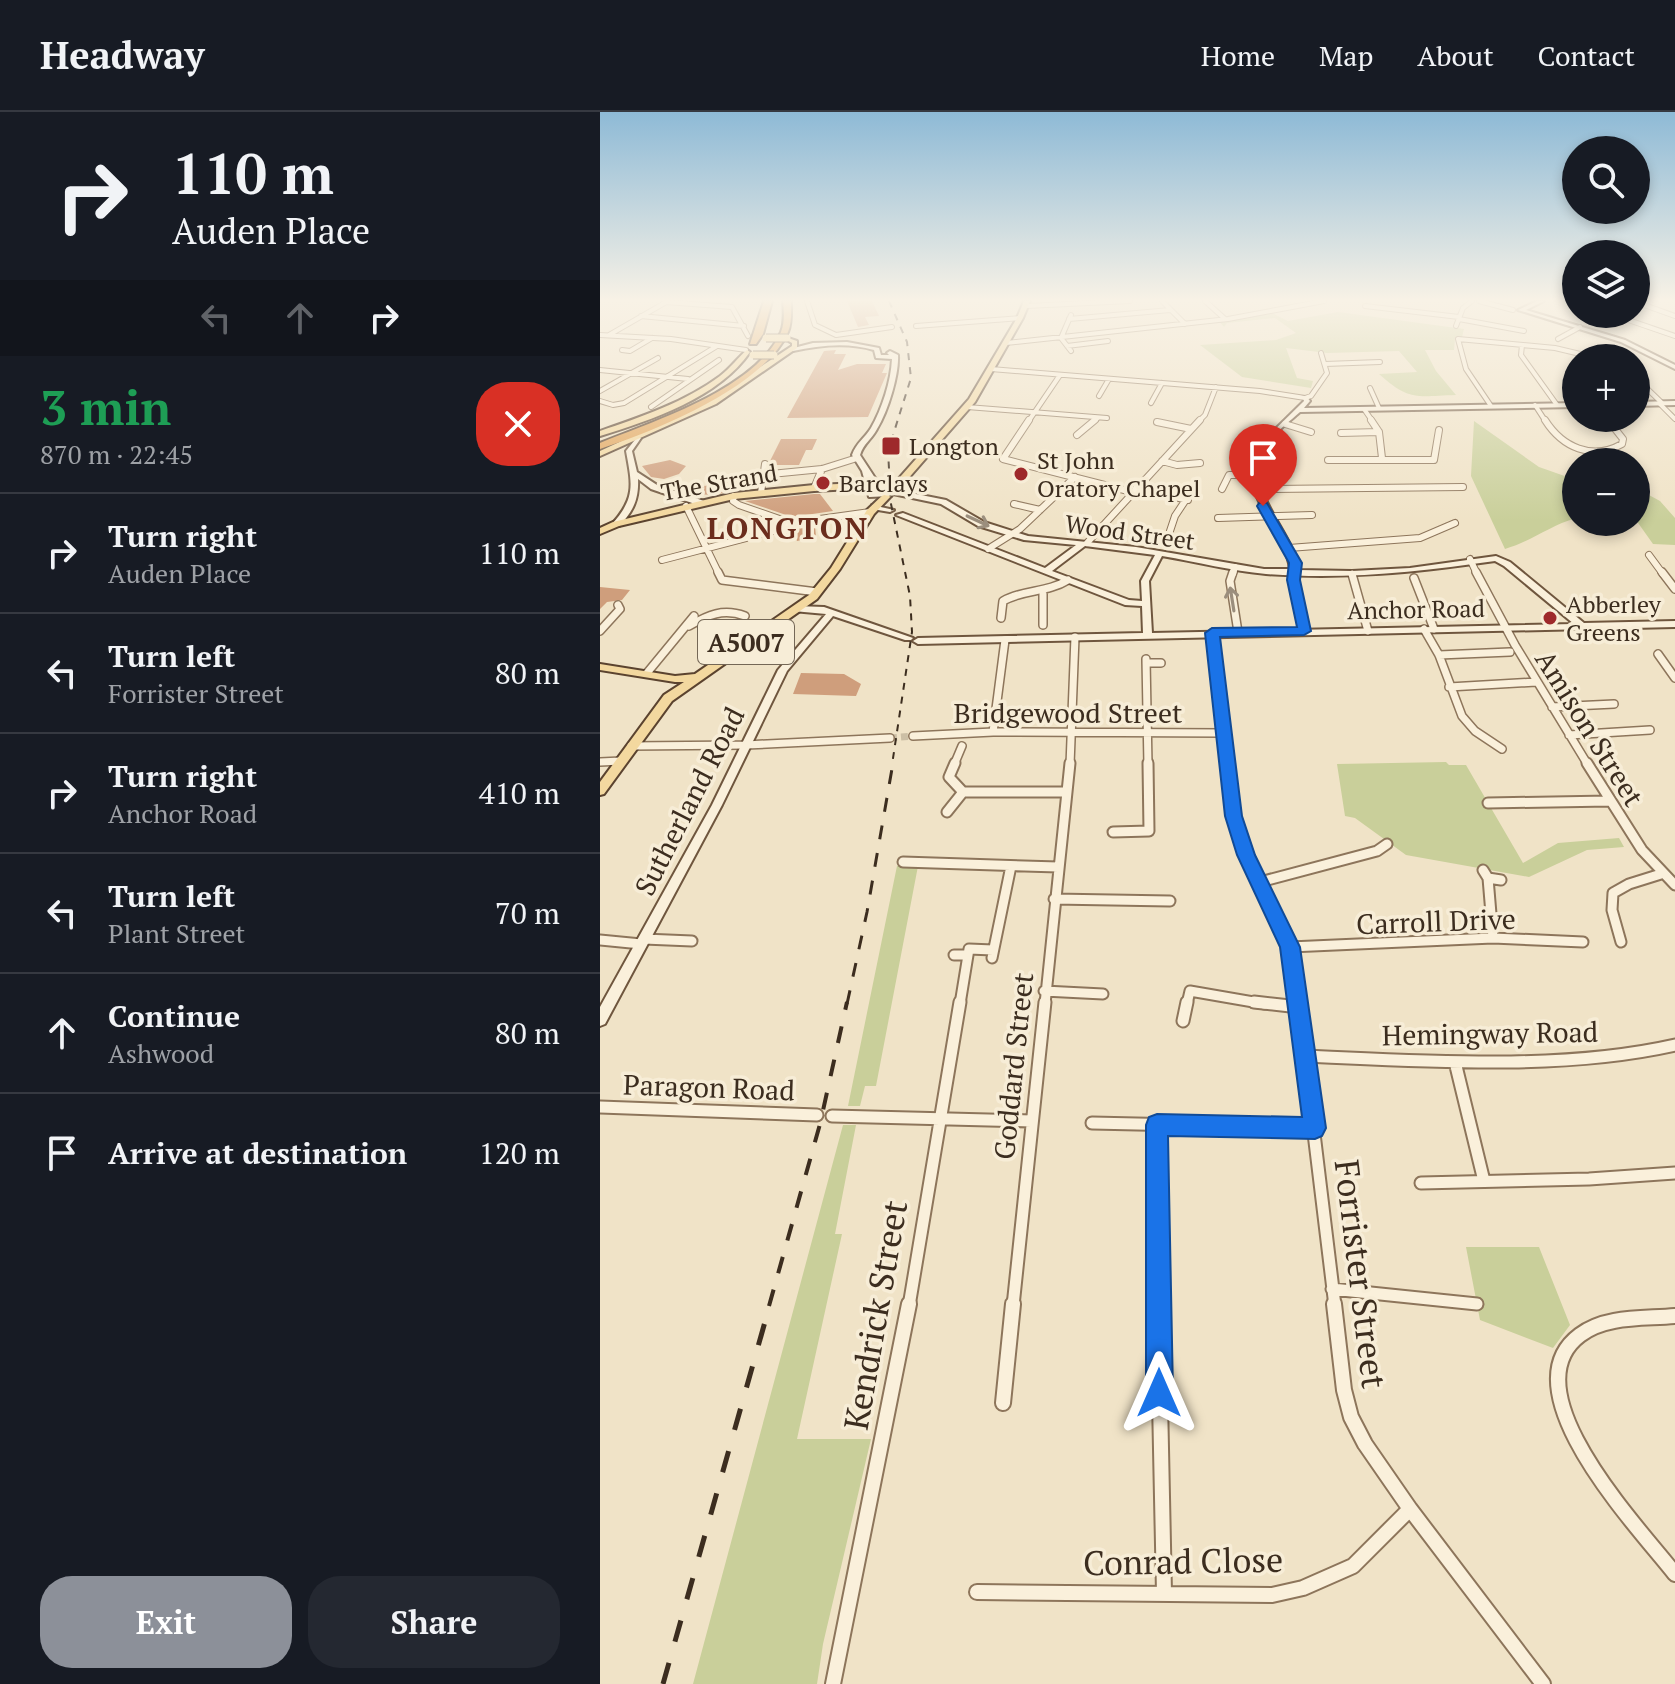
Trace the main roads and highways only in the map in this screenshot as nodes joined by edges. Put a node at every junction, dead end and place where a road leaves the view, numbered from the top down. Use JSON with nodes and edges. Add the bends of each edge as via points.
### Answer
{"nodes":[{"id":1,"x":725,"y":374,"type":"edge"},
{"id":2,"x":735,"y":374,"type":"edge"},
{"id":3,"x":747,"y":374,"type":"edge"},
{"id":4,"x":755,"y":374,"type":"edge"},
{"id":5,"x":988,"y":374,"type":"edge"},
{"id":6,"x":600,"y":432,"type":"edge"},
{"id":7,"x":602,"y":448,"type":"edge"},
{"id":8,"x":848,"y":488,"type":"junction"},
{"id":9,"x":888,"y":488,"type":"junction"},
{"id":10,"x":872,"y":510,"type":"junction"},
{"id":11,"x":600,"y":531,"type":"edge"},
{"id":12,"x":600,"y":667,"type":"edge"},
{"id":13,"x":649,"y":674,"type":"junction"},
{"id":14,"x":697,"y":677,"type":"junction"},
{"id":15,"x":668,"y":698,"type":"junction"},
{"id":16,"x":600,"y":791,"type":"edge"}],
"edges":[{"from":1,"to":6,"type":"main road","via":[[667,408]]},
{"from":2,"to":7,"type":"highway"},
{"from":3,"to":7,"type":"highway","via":[[700,403]]},
{"from":4,"to":7,"type":"main road","via":[[736,390],[638,438]]},
{"from":5,"to":9,"type":"main road","number":"A5007","via":[[967,407]]},
{"from":8,"to":9,"type":"main road","name":"The Strand"},
{"from":8,"to":10,"type":"main road","via":[[860,492]]},
{"from":8,"to":11,"type":"main road","name":"The Strand","via":[[734,496]]},
{"from":9,"to":10,"type":"main road","number":"A5007"},
{"from":10,"to":14,"type":"main road","number":"A5007","via":[[815,595]]},
{"from":12,"to":13,"type":"main road"},
{"from":13,"to":14,"type":"main road"},
{"from":13,"to":15,"type":"main road","via":[[670,688]]},
{"from":14,"to":15,"type":"main road","number":"A5007"},
{"from":15,"to":16,"type":"main road","number":"A5007"}]}
